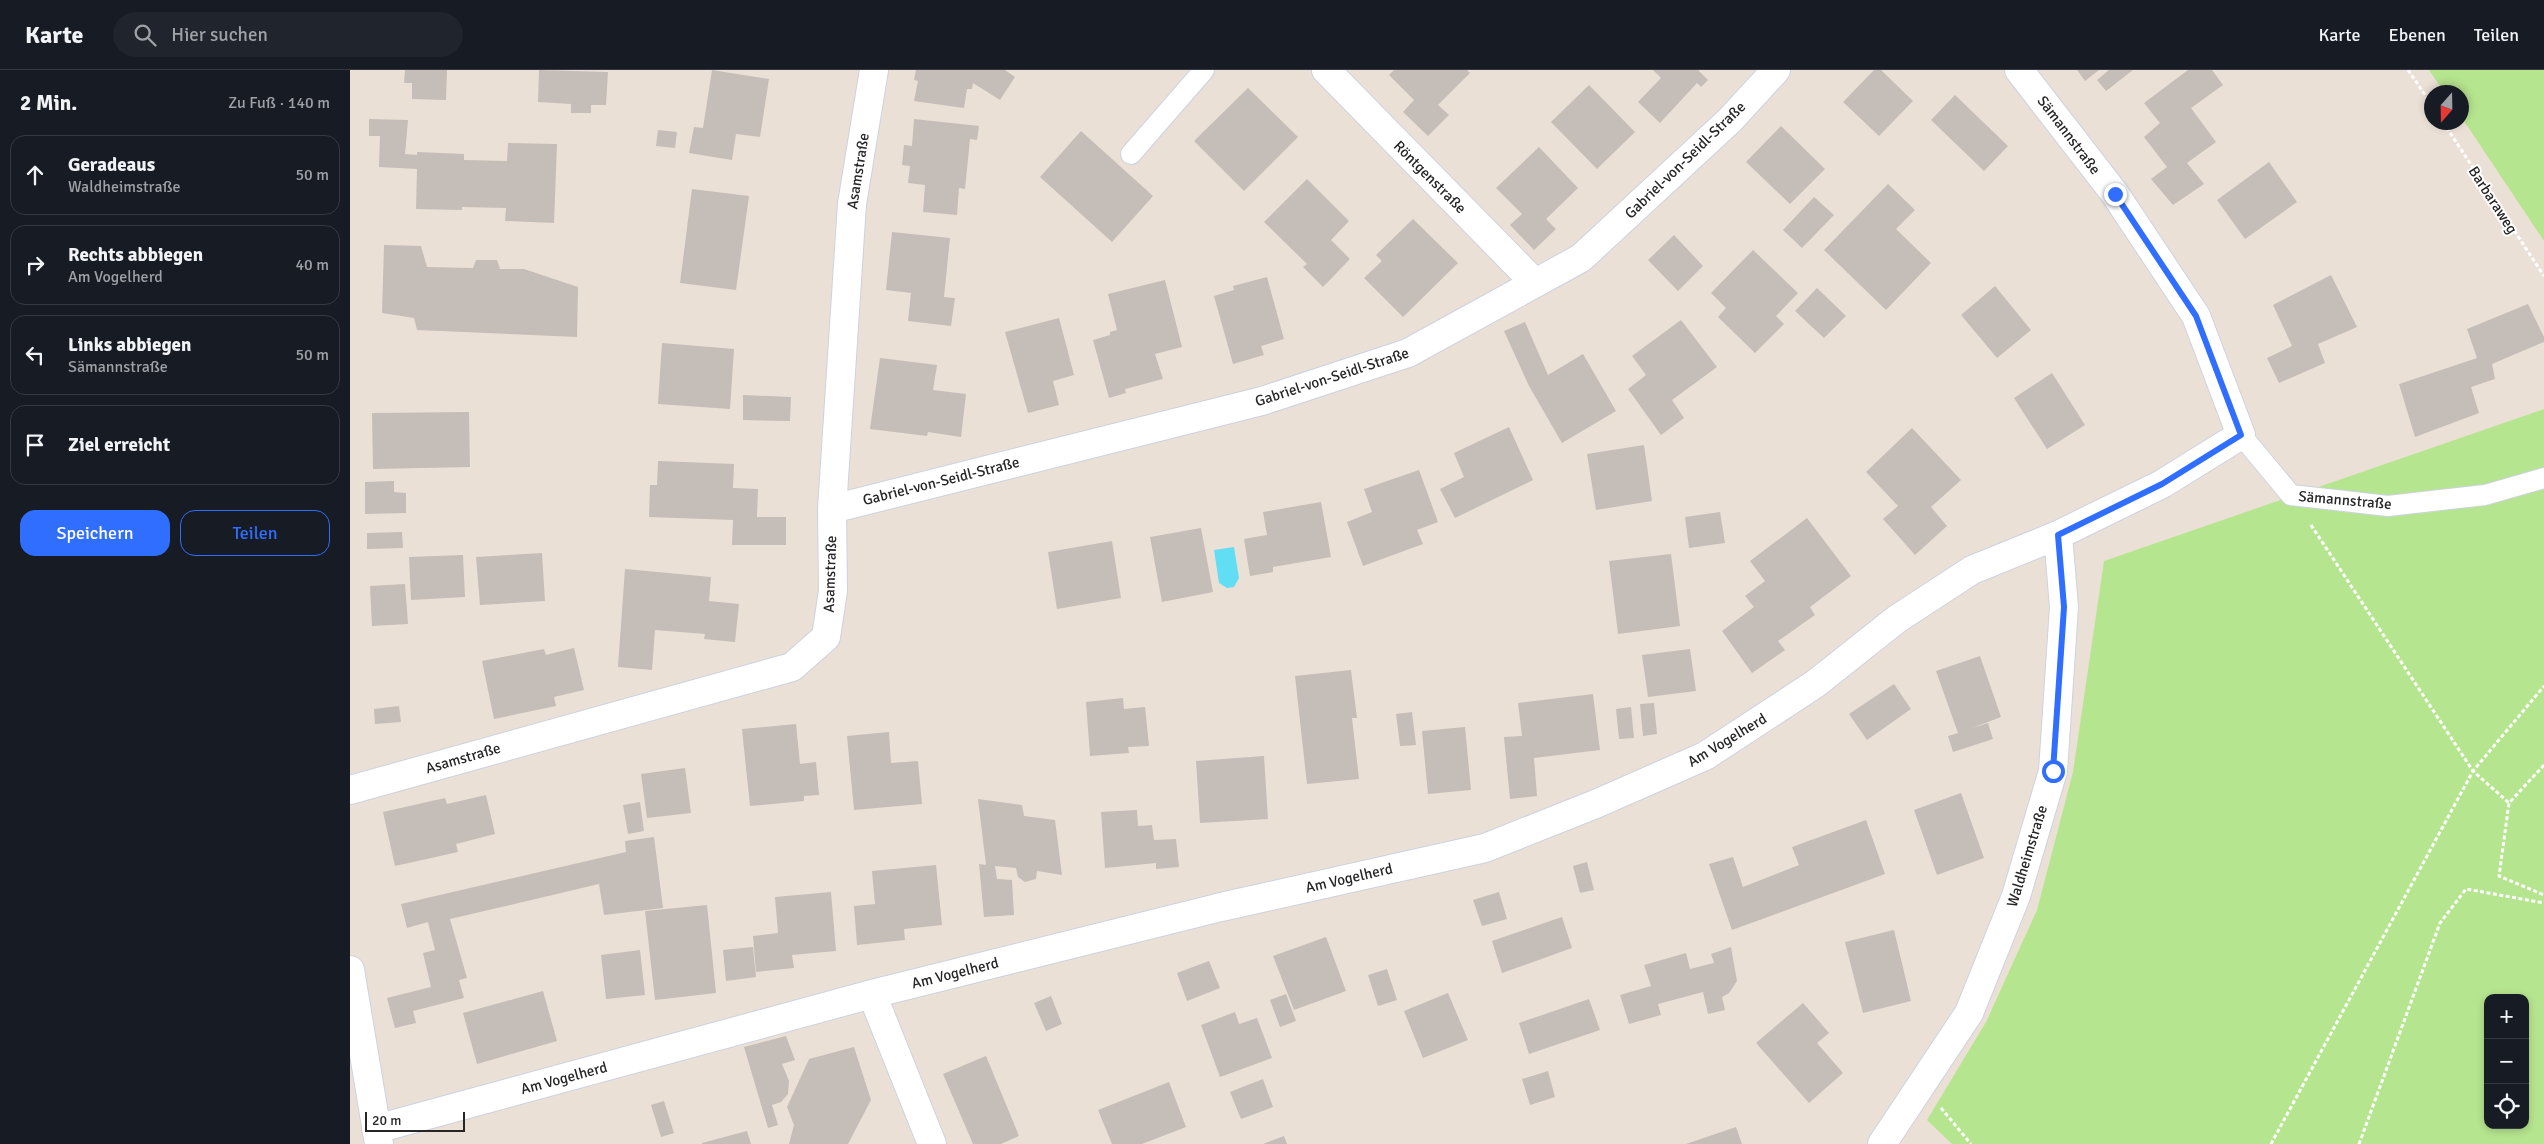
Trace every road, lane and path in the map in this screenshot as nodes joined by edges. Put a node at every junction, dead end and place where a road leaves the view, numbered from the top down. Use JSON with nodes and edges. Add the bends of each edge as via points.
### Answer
{"nodes":[{"id":1,"x":874,"y":70,"type":"edge"},
{"id":2,"x":1204,"y":70,"type":"edge"},
{"id":3,"x":1326,"y":70,"type":"edge"},
{"id":4,"x":1776,"y":70,"type":"edge"},
{"id":5,"x":2019,"y":70,"type":"edge"},
{"id":6,"x":2408,"y":70,"type":"edge"},
{"id":7,"x":2424,"y":93,"type":"edge"},
{"id":8,"x":2448,"y":130,"type":"edge"},
{"id":9,"x":1131,"y":154,"type":"dead end"},
{"id":10,"x":2544,"y":276,"type":"edge"},
{"id":11,"x":1535,"y":283,"type":"junction"},
{"id":12,"x":2241,"y":435,"type":"junction"},
{"id":13,"x":2544,"y":478,"type":"edge"},
{"id":14,"x":2291,"y":495,"type":"junction"},
{"id":15,"x":832,"y":509,"type":"junction"},
{"id":16,"x":2058,"y":535,"type":"junction"},
{"id":17,"x":2544,"y":686,"type":"edge"},
{"id":18,"x":2544,"y":764,"type":"edge"},
{"id":19,"x":2473,"y":771,"type":"junction"},
{"id":20,"x":350,"y":790,"type":"edge"},
{"id":21,"x":2510,"y":803,"type":"junction"},
{"id":22,"x":2544,"y":895,"type":"edge"},
{"id":23,"x":2544,"y":903,"type":"edge"},
{"id":24,"x":350,"y":970,"type":"edge"},
{"id":25,"x":872,"y":994,"type":"junction"},
{"id":26,"x":1922,"y":1084,"type":"junction"},
{"id":27,"x":377,"y":1136,"type":"edge"},
{"id":28,"x":932,"y":1144,"type":"edge"},
{"id":29,"x":1882,"y":1144,"type":"edge"},
{"id":30,"x":1971,"y":1144,"type":"edge"},
{"id":31,"x":2271,"y":1144,"type":"edge"},
{"id":32,"x":2360,"y":1144,"type":"edge"}],
"edges":[{"from":1,"to":15,"type":"street","name":"Asamstraße","via":[[852,204]]},
{"from":2,"to":9,"type":"lane"},
{"from":3,"to":11,"type":"street","name":"Röntgenstraße"},
{"from":4,"to":11,"type":"street","name":"Gabriel-von-Seidl-Straße","via":[[1730,120],[1581,258]]},
{"from":5,"to":12,"type":"street","name":"Sämannstraße","via":[[2115,194],[2196,316]]},
{"from":6,"to":7,"type":"path"},
{"from":8,"to":10,"type":"path","name":"Barbaraweg"},
{"from":11,"to":15,"type":"street","name":"Gabriel-von-Seidl-Straße","via":[[1408,353],[1262,401]]},
{"from":12,"to":14,"type":"lane","name":"Sämannstraße"},
{"from":12,"to":16,"type":"street","name":"Am Vogelherd","via":[[2162,484]]},
{"from":13,"to":14,"type":"lane","name":"Sämannstraße","via":[[2485,495],[2388,506]]},
{"from":14,"to":19,"type":"path"},
{"from":15,"to":20,"type":"street","name":"Asamstraße","via":[[833,591],[826,637],[792,667]]},
{"from":16,"to":25,"type":"street","name":"Am Vogelherd","via":[[1972,570],[1897,620],[1815,684],[1706,756],[1494,844],[1221,907]]},
{"from":16,"to":26,"type":"street","name":"Waldheimstraße","via":[[2064,607],[2053,771],[2016,896],[1969,1013]]},
{"from":17,"to":19,"type":"path"},
{"from":18,"to":21,"type":"path"},
{"from":19,"to":21,"type":"path"},
{"from":19,"to":31,"type":"path"},
{"from":21,"to":22,"type":"path","via":[[2500,876]]},
{"from":23,"to":32,"type":"path","via":[[2466,889],[2440,923]]},
{"from":24,"to":27,"type":"street"},
{"from":25,"to":27,"type":"street","name":"Am Vogelherd"},
{"from":25,"to":28,"type":"street"},
{"from":26,"to":29,"type":"street","name":"Waldheimstraße"},
{"from":26,"to":30,"type":"path"}]}
